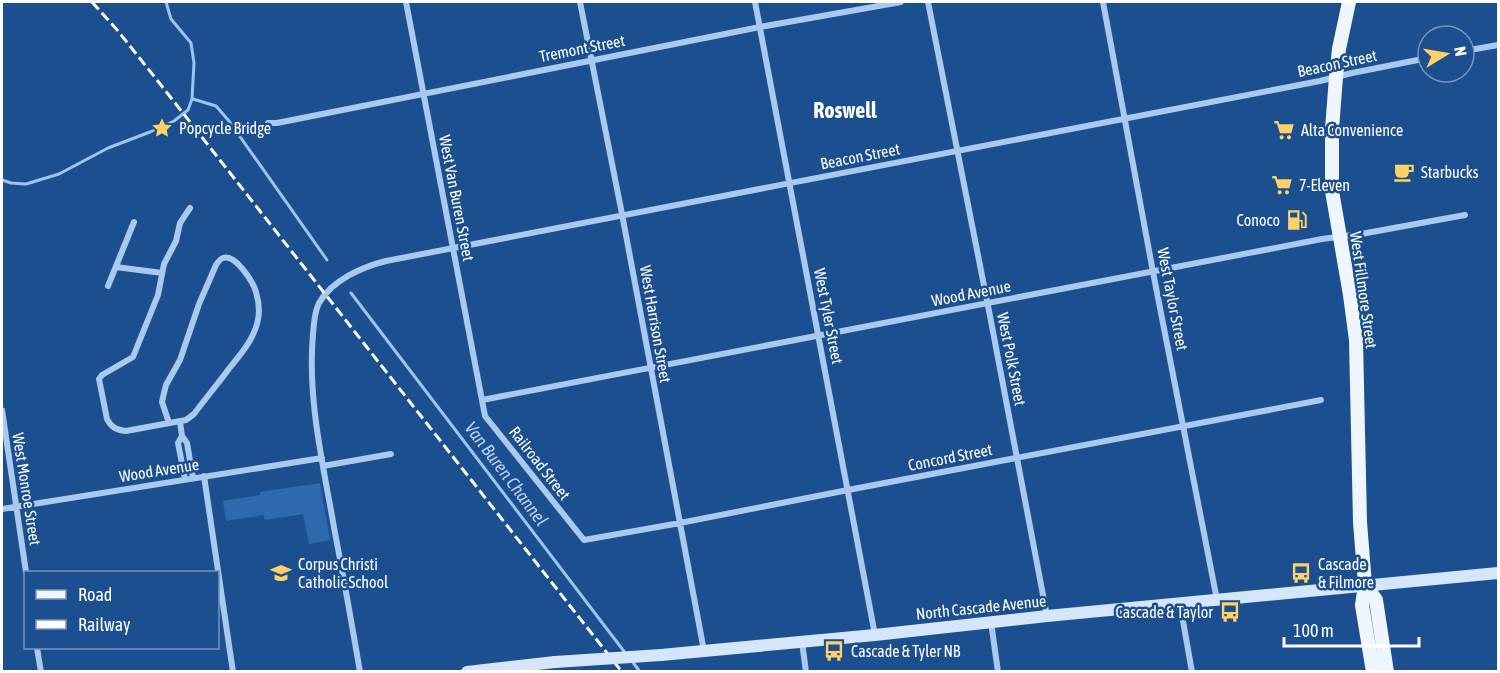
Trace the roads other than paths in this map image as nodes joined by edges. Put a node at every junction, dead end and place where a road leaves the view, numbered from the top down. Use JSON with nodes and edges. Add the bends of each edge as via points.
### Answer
{"nodes":[{"id":1,"x":406,"y":2,"type":"edge"},
{"id":2,"x":580,"y":2,"type":"edge"},
{"id":3,"x":755,"y":2,"type":"edge"},
{"id":4,"x":901,"y":2,"type":"edge"},
{"id":5,"x":928,"y":2,"type":"edge"},
{"id":6,"x":1103,"y":2,"type":"edge"},
{"id":7,"x":1349,"y":2,"type":"edge"},
{"id":8,"x":760,"y":27,"type":"junction"},
{"id":9,"x":1498,"y":45,"type":"edge"},
{"id":10,"x":1476,"y":49,"type":"edge"},
{"id":11,"x":592,"y":60,"type":"junction"},
{"id":12,"x":1416,"y":60,"type":"edge"},
{"id":13,"x":1336,"y":77,"type":"junction"},
{"id":14,"x":423,"y":93,"type":"junction"},
{"id":15,"x":1125,"y":118,"type":"junction"},
{"id":16,"x":268,"y":123,"type":"dead end"},
{"id":17,"x":956,"y":151,"type":"junction"},
{"id":18,"x":789,"y":183,"type":"junction"},
{"id":19,"x":190,"y":208,"type":"dead end"},
{"id":20,"x":622,"y":214,"type":"junction"},
{"id":21,"x":1465,"y":215,"type":"dead end"},
{"id":22,"x":134,"y":222,"type":"dead end"},
{"id":23,"x":1340,"y":237,"type":"junction"},
{"id":24,"x":452,"y":248,"type":"junction"},
{"id":25,"x":116,"y":267,"type":"junction"},
{"id":26,"x":1154,"y":272,"type":"junction"},
{"id":27,"x":162,"y":273,"type":"junction"},
{"id":28,"x":108,"y":286,"type":"dead end"},
{"id":29,"x":988,"y":304,"type":"junction"},
{"id":30,"x":819,"y":336,"type":"junction"},
{"id":31,"x":650,"y":368,"type":"junction"},
{"id":32,"x":482,"y":400,"type":"junction"},
{"id":33,"x":1321,"y":400,"type":"dead end"},
{"id":34,"x":2,"y":410,"type":"edge"},
{"id":35,"x":180,"y":422,"type":"junction"},
{"id":36,"x":170,"y":423,"type":"junction"},
{"id":37,"x":1184,"y":427,"type":"junction"},
{"id":38,"x":182,"y":436,"type":"junction"},
{"id":39,"x":391,"y":454,"type":"dead end"},
{"id":40,"x":322,"y":458,"type":"junction"},
{"id":41,"x":1017,"y":458,"type":"junction"},
{"id":42,"x":323,"y":466,"type":"junction"},
{"id":43,"x":204,"y":476,"type":"junction"},
{"id":44,"x":193,"y":478,"type":"junction"},
{"id":45,"x":185,"y":479,"type":"junction"},
{"id":46,"x":848,"y":490,"type":"junction"},
{"id":47,"x":16,"y":507,"type":"junction"},
{"id":48,"x":2,"y":509,"type":"edge"},
{"id":49,"x":680,"y":523,"type":"junction"},
{"id":50,"x":584,"y":540,"type":"joint"},
{"id":51,"x":26,"y":571,"type":"edge"},
{"id":52,"x":218,"y":571,"type":"edge"},
{"id":53,"x":1498,"y":573,"type":"edge"},
{"id":54,"x":219,"y":577,"type":"edge"},
{"id":55,"x":1365,"y":585,"type":"junction"},
{"id":56,"x":1217,"y":600,"type":"junction"},
{"id":57,"x":1180,"y":604,"type":"junction"},
{"id":58,"x":1047,"y":616,"type":"junction"},
{"id":59,"x":991,"y":622,"type":"junction"},
{"id":60,"x":875,"y":635,"type":"junction"},
{"id":61,"x":802,"y":642,"type":"junction"},
{"id":62,"x":37,"y":649,"type":"edge"},
{"id":63,"x":704,"y":651,"type":"junction"},
{"id":64,"x":41,"y":672,"type":"edge"},
{"id":65,"x":233,"y":672,"type":"edge"},
{"id":66,"x":360,"y":672,"type":"edge"},
{"id":67,"x":466,"y":672,"type":"edge"},
{"id":68,"x":806,"y":672,"type":"edge"},
{"id":69,"x":999,"y":672,"type":"edge"},
{"id":70,"x":1192,"y":672,"type":"edge"},
{"id":71,"x":1373,"y":672,"type":"edge"},
{"id":72,"x":1388,"y":672,"type":"edge"}],
"edges":[{"from":1,"to":14,"type":"street","name":"West Van Buren Street"},
{"from":2,"to":11,"type":"street","name":"West Harrison Street"},
{"from":3,"to":8,"type":"street","name":"West Tyler Street"},
{"from":4,"to":8,"type":"street","name":"Tremont Street"},
{"from":5,"to":17,"type":"street","name":"West Polk Street"},
{"from":6,"to":15,"type":"street","name":"West Taylor Street"},
{"from":7,"to":13,"type":"main road","name":"West Fillmore Street"},
{"from":8,"to":11,"type":"street","name":"Tremont Street"},
{"from":8,"to":18,"type":"street","name":"West Tyler Street"},
{"from":9,"to":10,"type":"street"},
{"from":11,"to":14,"type":"street","name":"Tremont Street"},
{"from":11,"to":20,"type":"street","name":"West Harrison Street"},
{"from":12,"to":13,"type":"street","name":"Beacon Street"},
{"from":13,"to":15,"type":"street","name":"Beacon Street"},
{"from":13,"to":23,"type":"main road","name":"West Fillmore Street","via":[[1331,166]]},
{"from":14,"to":16,"type":"street","name":"Tremont Street"},
{"from":14,"to":24,"type":"street","name":"West Van Buren Street"},
{"from":15,"to":17,"type":"street","name":"Beacon Street"},
{"from":15,"to":26,"type":"street","name":"West Taylor Street"},
{"from":17,"to":18,"type":"street","name":"Beacon Street"},
{"from":17,"to":29,"type":"street","name":"West Polk Street"},
{"from":18,"to":20,"type":"street","name":"Beacon Street"},
{"from":18,"to":30,"type":"street","name":"West Tyler Street"},
{"from":19,"to":27,"type":"street","via":[[180,223]]},
{"from":20,"to":24,"type":"street","name":"Beacon Street"},
{"from":20,"to":31,"type":"street","name":"West Harrison Street"},
{"from":21,"to":23,"type":"street","name":"Wood Avenue"},
{"from":22,"to":25,"type":"street"},
{"from":23,"to":26,"type":"street","name":"Wood Avenue"},
{"from":23,"to":55,"type":"main road","name":"West Fillmore Street","via":[[1356,340]]},
{"from":24,"to":32,"type":"street","name":"West Van Buren Street"},
{"from":24,"to":40,"type":"street","name":"Beacon Street","via":[[361,269],[332,288],[320,302],[315,312],[312,378]]},
{"from":25,"to":27,"type":"street"},
{"from":25,"to":28,"type":"street"},
{"from":26,"to":29,"type":"street","name":"Wood Avenue"},
{"from":26,"to":37,"type":"street","name":"West Taylor Street"},
{"from":27,"to":36,"type":"street","via":[[158,295],[133,357],[99,379],[107,419],[113,428],[126,431]]},
{"from":29,"to":30,"type":"street","name":"Wood Avenue"},
{"from":29,"to":41,"type":"street","name":"West Polk Street"},
{"from":30,"to":31,"type":"street","name":"Wood Avenue"},
{"from":30,"to":46,"type":"street","name":"West Tyler Street"},
{"from":31,"to":32,"type":"street","name":"Wood Avenue"},
{"from":31,"to":49,"type":"street","name":"West Harrison Street"},
{"from":32,"to":50,"type":"street","name":"Railroad Street","via":[[485,416]]},
{"from":33,"to":37,"type":"street","name":"Concord Street"},
{"from":34,"to":47,"type":"street","name":"West Monroe Street"},
{"from":35,"to":36,"type":"street"},
{"from":35,"to":36,"type":"street","via":[[194,414],[249,343],[258,322],[253,285],[237,263],[225,257],[216,265],[180,360],[166,385],[162,402]]},
{"from":35,"to":38,"type":"street"},
{"from":37,"to":41,"type":"street","name":"Concord Street"},
{"from":37,"to":56,"type":"street","name":"West Taylor Street"},
{"from":38,"to":44,"type":"street","via":[[187,443]]},
{"from":38,"to":45,"type":"street","via":[[178,443]]},
{"from":39,"to":42,"type":"street"},
{"from":40,"to":42,"type":"street"},
{"from":40,"to":43,"type":"street","name":"Wood Avenue"},
{"from":41,"to":46,"type":"street","name":"Concord Street"},
{"from":41,"to":58,"type":"street","name":"West Polk Street"},
{"from":42,"to":66,"type":"street"},
{"from":43,"to":44,"type":"street","name":"Wood Avenue"},
{"from":43,"to":52,"type":"street"},
{"from":44,"to":45,"type":"street","name":"Wood Avenue"},
{"from":45,"to":47,"type":"street","name":"Wood Avenue"},
{"from":46,"to":49,"type":"street","name":"Concord Street"},
{"from":46,"to":60,"type":"street","name":"West Tyler Street"},
{"from":47,"to":48,"type":"street","name":"Wood Avenue"},
{"from":47,"to":51,"type":"street","name":"West Monroe Street"},
{"from":49,"to":50,"type":"street","name":"Concord Street"},
{"from":49,"to":63,"type":"street","name":"West Harrison Street"},
{"from":53,"to":55,"type":"main road","name":"North Cascade Avenue"},
{"from":54,"to":65,"type":"street"},
{"from":55,"to":56,"type":"main road","name":"North Cascade Avenue"},
{"from":55,"to":71,"type":"main road","via":[[1362,605]]},
{"from":55,"to":72,"type":"main road","via":[[1376,600]]},
{"from":56,"to":57,"type":"main road","name":"North Cascade Avenue"},
{"from":57,"to":58,"type":"main road","name":"North Cascade Avenue"},
{"from":57,"to":70,"type":"street"},
{"from":58,"to":59,"type":"main road","name":"North Cascade Avenue"},
{"from":59,"to":60,"type":"main road","name":"North Cascade Avenue"},
{"from":59,"to":69,"type":"street"},
{"from":60,"to":61,"type":"main road","name":"North Cascade Avenue"},
{"from":61,"to":63,"type":"main road","name":"North Cascade Avenue"},
{"from":61,"to":68,"type":"street"},
{"from":62,"to":64,"type":"street"},
{"from":63,"to":67,"type":"main road","name":"North Cascade Avenue","bridge":true}]}
